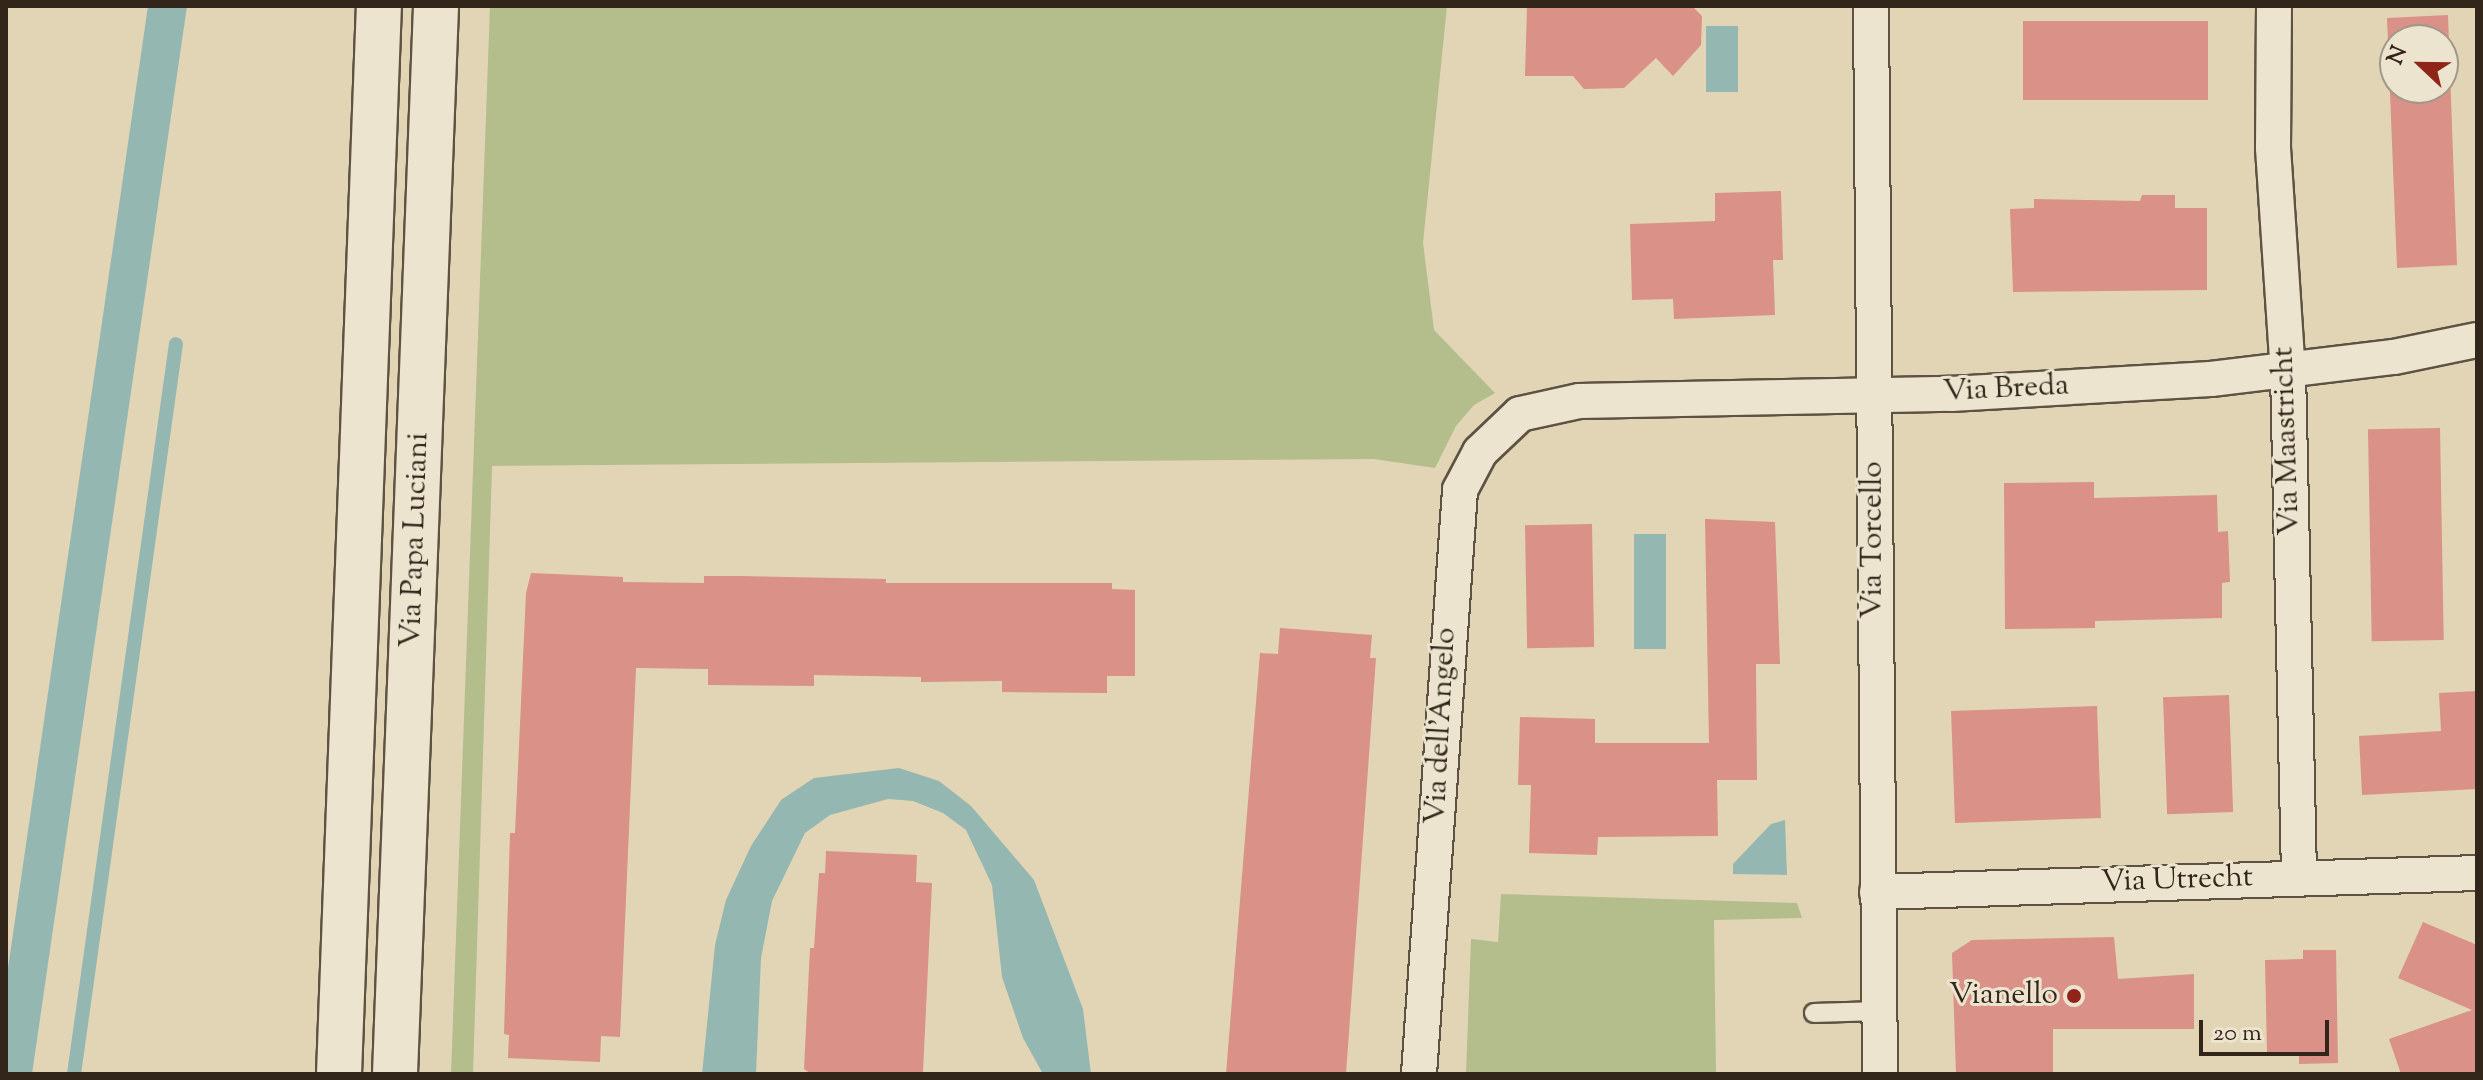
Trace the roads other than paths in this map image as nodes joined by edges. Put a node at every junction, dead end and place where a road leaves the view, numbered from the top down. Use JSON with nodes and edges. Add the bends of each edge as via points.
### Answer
{"nodes":[{"id":1,"x":379,"y":6,"type":"edge"},
{"id":2,"x":436,"y":6,"type":"edge"},
{"id":3,"x":1871,"y":6,"type":"edge"},
{"id":4,"x":2274,"y":6,"type":"edge"},
{"id":5,"x":2477,"y":340,"type":"edge"},
{"id":6,"x":2288,"y":371,"type":"junction"},
{"id":7,"x":1873,"y":394,"type":"junction"},
{"id":8,"x":1533,"y":408,"type":"joint"},
{"id":9,"x":2477,"y":873,"type":"edge"},
{"id":10,"x":2299,"y":877,"type":"junction"},
{"id":11,"x":1877,"y":892,"type":"junction"},
{"id":12,"x":1879,"y":1011,"type":"junction"},
{"id":13,"x":1814,"y":1013,"type":"dead end"},
{"id":14,"x":339,"y":1074,"type":"edge"},
{"id":15,"x":395,"y":1074,"type":"edge"},
{"id":16,"x":1419,"y":1074,"type":"edge"},
{"id":17,"x":1880,"y":1074,"type":"edge"}],
"edges":[{"from":1,"to":14,"type":"main road","name":"Via Papa Luciani"},
{"from":2,"to":15,"type":"main road","name":"Via Papa Luciani"},
{"from":3,"to":7,"type":"street","name":"Via Torcello"},
{"from":4,"to":6,"type":"street","name":"Via Maastricht","via":[[2273,148]]},
{"from":5,"to":6,"type":"street","name":"Via Breda"},
{"from":6,"to":7,"type":"street","name":"Via Breda"},
{"from":6,"to":10,"type":"street","name":"Via Maastricht"},
{"from":7,"to":8,"type":"street","name":"Via Breda","via":[[1579,401]]},
{"from":7,"to":11,"type":"street","name":"Via Torcello"},
{"from":8,"to":16,"type":"street","name":"Via dell'Angelo","via":[[1493,437],[1460,490]]},
{"from":9,"to":10,"type":"street","name":"Via Utrecht"},
{"from":10,"to":11,"type":"street","name":"Via Utrecht"},
{"from":11,"to":12,"type":"street","name":"Via Torcello"},
{"from":12,"to":13,"type":"lane"},
{"from":12,"to":17,"type":"street","name":"Via Torcello"}]}
